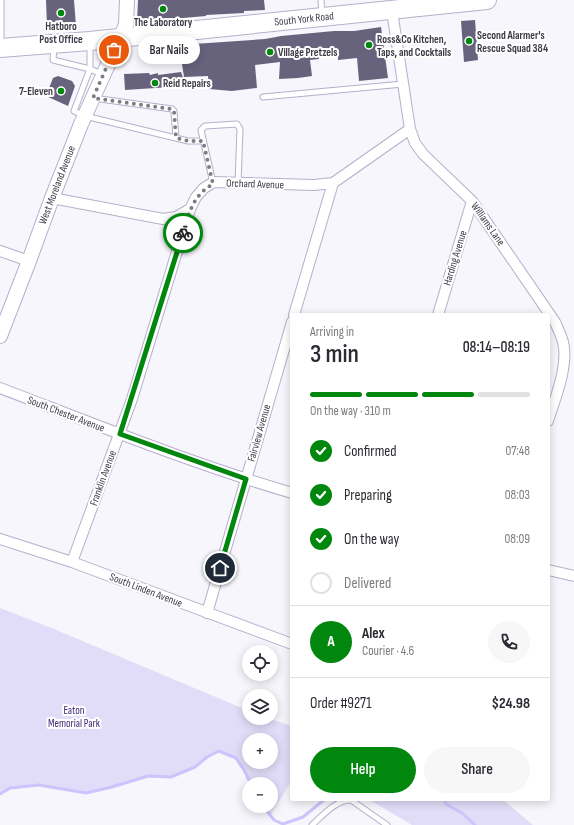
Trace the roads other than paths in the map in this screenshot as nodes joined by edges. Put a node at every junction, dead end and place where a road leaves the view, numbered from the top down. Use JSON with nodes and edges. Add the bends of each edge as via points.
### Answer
{"nodes":[{"id":1,"x":1,"y":0,"type":"edge"},
{"id":2,"x":127,"y":0,"type":"edge"},
{"id":3,"x":487,"y":0,"type":"edge"},
{"id":4,"x":322,"y":9,"type":"edge"},
{"id":5,"x":392,"y":10,"type":"junction"},
{"id":6,"x":120,"y":37,"type":"junction"},
{"id":7,"x":90,"y":41,"type":"junction"},
{"id":8,"x":54,"y":44,"type":"junction"},
{"id":9,"x":1,"y":48,"type":"edge"},
{"id":10,"x":90,"y":69,"type":"junction"},
{"id":11,"x":103,"y":75,"type":"junction"},
{"id":12,"x":404,"y":84,"type":"junction"},
{"id":13,"x":263,"y":97,"type":"dead end"},
{"id":14,"x":93,"y":98,"type":"junction"},
{"id":15,"x":84,"y":116,"type":"junction"},
{"id":16,"x":410,"y":129,"type":"junction"},
{"id":17,"x":176,"y":138,"type":"junction"},
{"id":18,"x":203,"y":141,"type":"junction"},
{"id":19,"x":238,"y":183,"type":"junction"},
{"id":20,"x":333,"y":183,"type":"junction"},
{"id":21,"x":213,"y":184,"type":"junction"},
{"id":22,"x":52,"y":198,"type":"junction"},
{"id":23,"x":472,"y":201,"type":"junction"},
{"id":24,"x":190,"y":210,"type":"junction"},
{"id":25,"x":0,"y":251,"type":"edge"},
{"id":26,"x":29,"y":261,"type":"junction"},
{"id":27,"x":295,"y":313,"type":"edge"},
{"id":28,"x":439,"y":313,"type":"edge"},
{"id":29,"x":549,"y":313,"type":"edge"},
{"id":30,"x":550,"y":315,"type":"edge"},
{"id":31,"x":290,"y":329,"type":"edge"},
{"id":32,"x":0,"y":336,"type":"edge"},
{"id":33,"x":0,"y":388,"type":"edge"},
{"id":34,"x":550,"y":414,"type":"edge"},
{"id":35,"x":120,"y":434,"type":"junction"},
{"id":36,"x":246,"y":479,"type":"junction"},
{"id":37,"x":290,"y":492,"type":"edge"},
{"id":38,"x":0,"y":539,"type":"edge"},
{"id":39,"x":72,"y":562,"type":"junction"},
{"id":40,"x":550,"y":570,"type":"edge"},
{"id":41,"x":574,"y":576,"type":"edge"},
{"id":42,"x":207,"y":613,"type":"junction"},
{"id":43,"x":290,"y":643,"type":"edge"},
{"id":44,"x":344,"y":801,"type":"edge"},
{"id":45,"x":352,"y":801,"type":"edge"},
{"id":46,"x":312,"y":825,"type":"edge"},
{"id":47,"x":387,"y":825,"type":"edge"}],
"edges":[{"from":1,"to":9,"type":"lane"},
{"from":2,"to":6,"type":"street","name":"West Moreland Avenue","via":[[126,25]]},
{"from":3,"to":5,"type":"highway","name":"South York Road"},
{"from":4,"to":5,"type":"highway","name":"South York Road"},
{"from":4,"to":6,"type":"highway","name":"South York Road"},
{"from":5,"to":12,"type":"street","name":"Williams Lane"},
{"from":6,"to":7,"type":"highway","name":"South York Road"},
{"from":6,"to":11,"type":"street","name":"West Moreland Avenue"},
{"from":7,"to":8,"type":"highway","name":"South York Road"},
{"from":7,"to":10,"type":"lane"},
{"from":8,"to":9,"type":"highway","name":"South York Road"},
{"from":8,"to":10,"type":"lane","via":[[53,60]]},
{"from":10,"to":11,"type":"lane"},
{"from":10,"to":15,"type":"lane","via":[[74,111]]},
{"from":11,"to":14,"type":"street","name":"West Moreland Avenue"},
{"from":12,"to":13,"type":"lane"},
{"from":12,"to":16,"type":"street","name":"Williams Lane"},
{"from":14,"to":15,"type":"street","name":"West Moreland Avenue"},
{"from":14,"to":17,"type":"lane","via":[[172,109]]},
{"from":15,"to":17,"type":"lane"},
{"from":15,"to":22,"type":"street","name":"West Moreland Avenue"},
{"from":16,"to":20,"type":"street","name":"Orchard Avenue"},
{"from":16,"to":23,"type":"street","name":"Williams Lane","via":[[415,143],[423,154]]},
{"from":17,"to":18,"type":"lane"},
{"from":18,"to":19,"type":"lane","via":[[202,128],[238,124]]},
{"from":18,"to":21,"type":"lane"},
{"from":19,"to":20,"type":"street","name":"Orchard Avenue"},
{"from":19,"to":21,"type":"street","name":"Orchard Avenue"},
{"from":20,"to":27,"type":"street"},
{"from":21,"to":24,"type":"street","name":"Orchard Avenue","via":[[204,188]]},
{"from":22,"to":24,"type":"street","via":[[162,219],[176,217]]},
{"from":22,"to":26,"type":"street","name":"West Moreland Avenue"},
{"from":23,"to":28,"type":"street","name":"Harding Avenue"},
{"from":23,"to":29,"type":"street","name":"Williams Lane"},
{"from":24,"to":35,"type":"street","name":"Franklin Avenue"},
{"from":25,"to":26,"type":"street"},
{"from":26,"to":32,"type":"street","name":"West Moreland Avenue"},
{"from":30,"to":34,"type":"street","name":"Williams Lane","via":[[560,334],[564,354],[563,371]]},
{"from":31,"to":36,"type":"street","name":"Fairview Avenue"},
{"from":33,"to":35,"type":"street","name":"South Chester Avenue"},
{"from":35,"to":36,"type":"street","name":"South Chester Avenue"},
{"from":35,"to":39,"type":"street","name":"Franklin Avenue"},
{"from":36,"to":37,"type":"street","name":"South Chester Avenue"},
{"from":36,"to":42,"type":"street","name":"Fairview Avenue"},
{"from":38,"to":39,"type":"street","name":"South Linden Avenue"},
{"from":39,"to":42,"type":"street","name":"South Linden Avenue"},
{"from":40,"to":41,"type":"street"},
{"from":42,"to":43,"type":"street","name":"South Linden Avenue"},
{"from":44,"to":46,"type":"lane","via":[[335,805]]},
{"from":45,"to":47,"type":"lane"}]}
